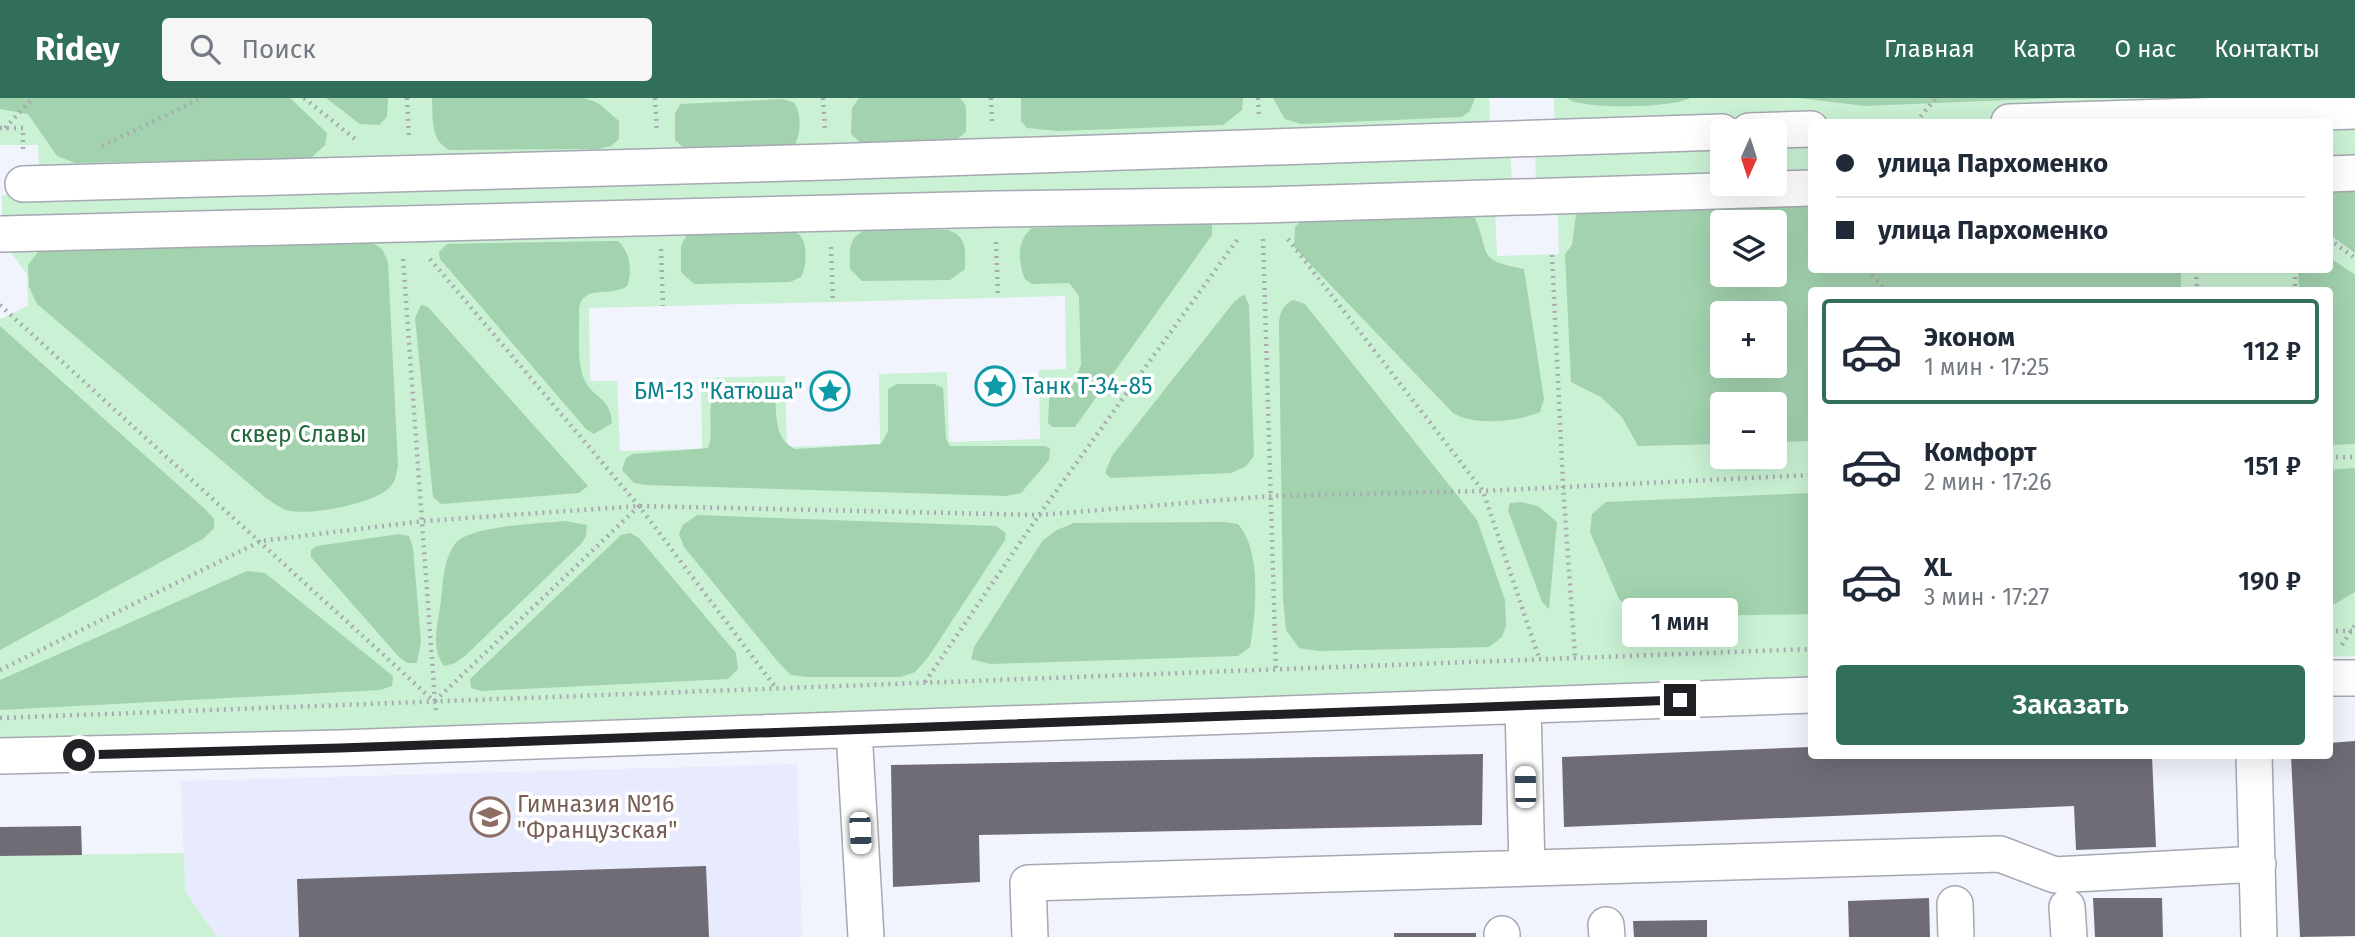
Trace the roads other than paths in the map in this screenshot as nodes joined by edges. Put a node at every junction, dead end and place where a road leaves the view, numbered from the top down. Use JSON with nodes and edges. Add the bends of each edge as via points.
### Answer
{"nodes":[{"id":1,"x":2355,"y":111,"type":"edge"},
{"id":2,"x":2103,"y":119,"type":"edge"},
{"id":3,"x":1808,"y":129,"type":"edge"},
{"id":4,"x":1787,"y":130,"type":"edge"},
{"id":5,"x":1710,"y":132,"type":"edge"},
{"id":6,"x":2355,"y":173,"type":"edge"},
{"id":7,"x":2333,"y":174,"type":"edge"},
{"id":8,"x":23,"y":184,"type":"dead end"},
{"id":9,"x":1808,"y":188,"type":"edge"},
{"id":10,"x":2,"y":234,"type":"dead end"},
{"id":11,"x":2333,"y":678,"type":"edge"},
{"id":12,"x":2355,"y":678,"type":"edge"},
{"id":13,"x":1808,"y":695,"type":"edge"},
{"id":14,"x":1523,"y":706,"type":"junction"},
{"id":15,"x":854,"y":730,"type":"junction"},
{"id":16,"x":0,"y":757,"type":"edge"},
{"id":17,"x":2254,"y":759,"type":"edge"},
{"id":18,"x":2258,"y":864,"type":"junction"},
{"id":19,"x":1527,"y":868,"type":"junction"},
{"id":20,"x":866,"y":937,"type":"edge"},
{"id":21,"x":1030,"y":937,"type":"edge"},
{"id":22,"x":2259,"y":937,"type":"edge"}],
"edges":[{"from":1,"to":2,"type":"street"},
{"from":3,"to":4,"type":"street"},
{"from":5,"to":8,"type":"street"},
{"from":6,"to":7,"type":"street"},
{"from":9,"to":10,"type":"street"},
{"from":11,"to":12,"type":"street"},
{"from":13,"to":14,"type":"street"},
{"from":14,"to":15,"type":"street"},
{"from":14,"to":19,"type":"street"},
{"from":15,"to":16,"type":"street"},
{"from":15,"to":20,"type":"street"},
{"from":17,"to":18,"type":"street"},
{"from":18,"to":19,"type":"street","via":[[2055,875],[2000,854]]},
{"from":18,"to":22,"type":"street"},
{"from":19,"to":21,"type":"street","via":[[1028,883]]}]}
